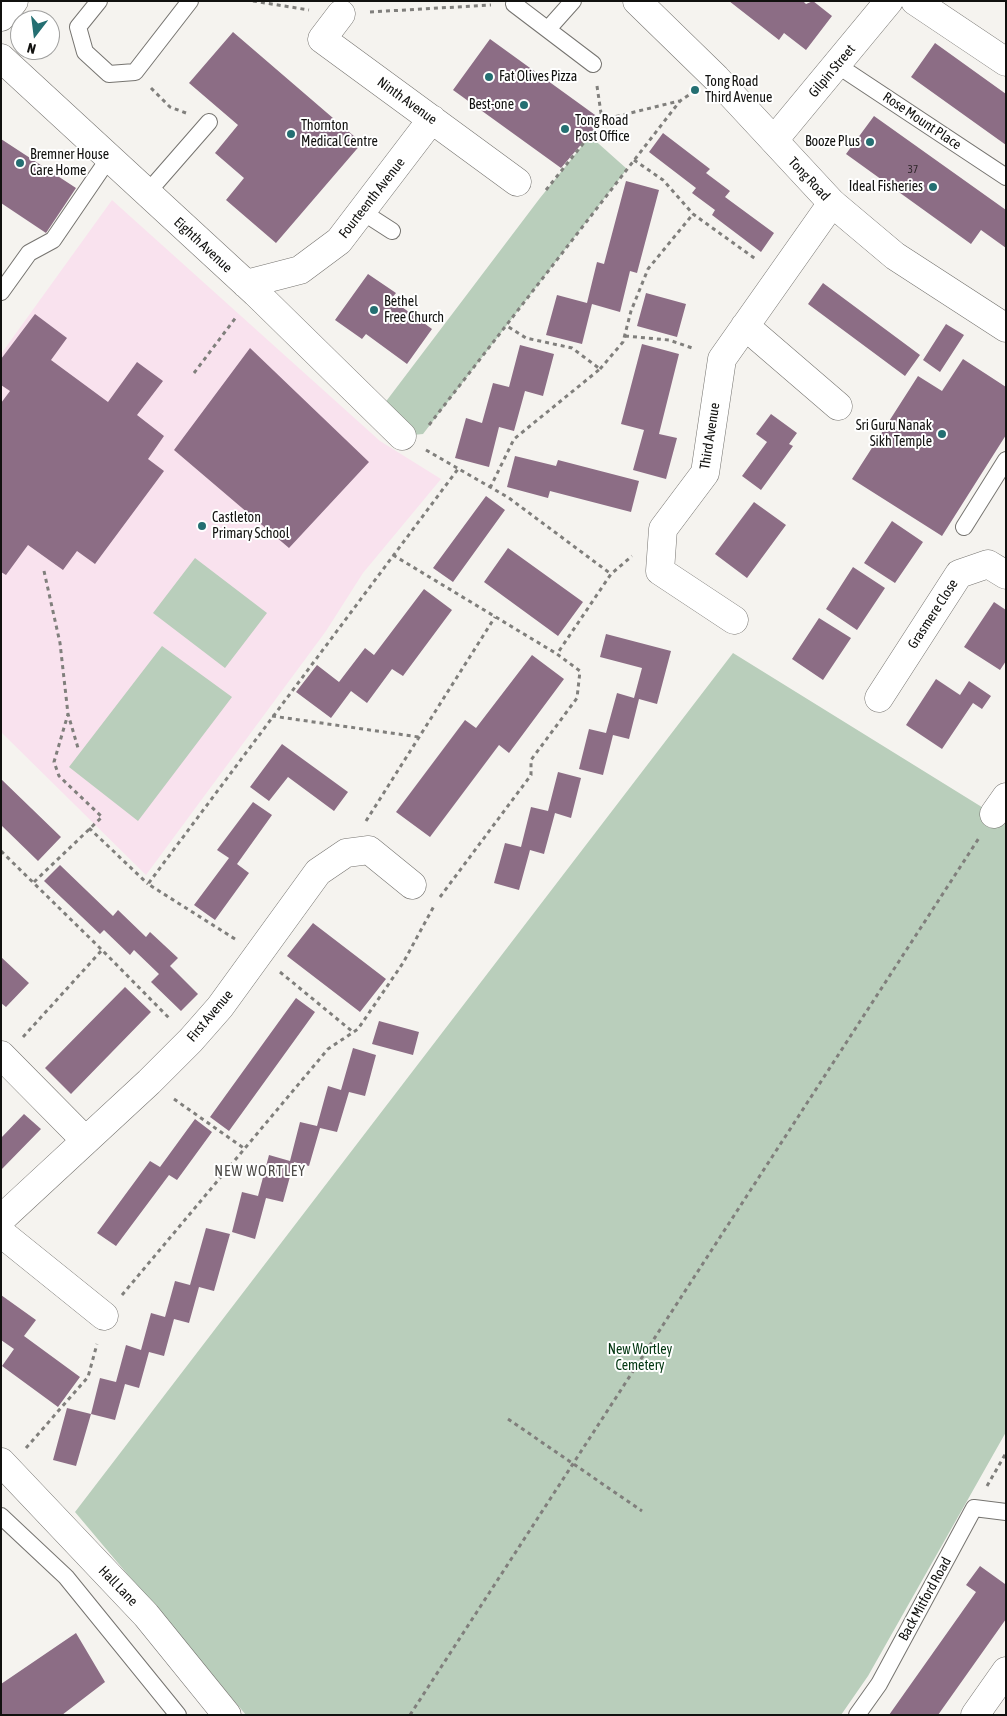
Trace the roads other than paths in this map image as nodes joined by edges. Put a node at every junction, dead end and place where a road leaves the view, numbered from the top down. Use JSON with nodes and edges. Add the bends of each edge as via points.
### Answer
{"nodes":[{"id":1,"x":14,"y":1,"type":"edge"},
{"id":2,"x":99,"y":1,"type":"edge"},
{"id":3,"x":190,"y":1,"type":"edge"},
{"id":4,"x":573,"y":1,"type":"edge"},
{"id":5,"x":637,"y":1,"type":"edge"},
{"id":6,"x":889,"y":1,"type":"edge"},
{"id":7,"x":916,"y":1,"type":"edge"},
{"id":8,"x":514,"y":4,"type":"road end"},
{"id":9,"x":341,"y":14,"type":"road end"},
{"id":10,"x":1,"y":18,"type":"edge"},
{"id":11,"x":548,"y":29,"type":"junction"},
{"id":12,"x":1,"y":58,"type":"edge"},
{"id":13,"x":1006,"y":62,"type":"edge"},
{"id":14,"x":593,"y":64,"type":"road end"},
{"id":15,"x":837,"y":65,"type":"junction"},
{"id":16,"x":432,"y":119,"type":"junction"},
{"id":17,"x":209,"y":122,"type":"road end"},
{"id":18,"x":774,"y":140,"type":"junction"},
{"id":19,"x":110,"y":158,"type":"junction"},
{"id":20,"x":1006,"y":177,"type":"edge"},
{"id":21,"x":517,"y":182,"type":"road end"},
{"id":22,"x":147,"y":193,"type":"junction"},
{"id":23,"x":832,"y":204,"type":"junction"},
{"id":24,"x":361,"y":211,"type":"junction"},
{"id":25,"x":392,"y":231,"type":"dead end"},
{"id":26,"x":251,"y":289,"type":"junction"},
{"id":27,"x":1,"y":292,"type":"edge"},
{"id":28,"x":744,"y":326,"type":"junction"},
{"id":29,"x":1006,"y":328,"type":"edge"},
{"id":30,"x":838,"y":406,"type":"dead end"},
{"id":31,"x":402,"y":436,"type":"road end"},
{"id":32,"x":1006,"y":460,"type":"edge"},
{"id":33,"x":964,"y":527,"type":"dead end"},
{"id":34,"x":1006,"y":575,"type":"edge"},
{"id":35,"x":734,"y":620,"type":"dead end"},
{"id":36,"x":879,"y":698,"type":"dead end"},
{"id":37,"x":412,"y":885,"type":"dead end"},
{"id":38,"x":3,"y":1056,"type":"edge"},
{"id":39,"x":85,"y":1140,"type":"junction"},
{"id":40,"x":1,"y":1219,"type":"edge"},
{"id":41,"x":1,"y":1233,"type":"edge"},
{"id":42,"x":104,"y":1316,"type":"road end"},
{"id":43,"x":4,"y":1466,"type":"edge"},
{"id":44,"x":1006,"y":1512,"type":"edge"},
{"id":45,"x":1,"y":1516,"type":"edge"},
{"id":46,"x":1006,"y":1671,"type":"edge"},
{"id":47,"x":178,"y":1715,"type":"edge"},
{"id":48,"x":228,"y":1715,"type":"edge"},
{"id":49,"x":857,"y":1715,"type":"edge"},
{"id":50,"x":975,"y":1715,"type":"edge"}],
"edges":[{"from":1,"to":10,"type":"street"},
{"from":2,"to":3,"type":"lane","via":[[78,27],[85,52],[109,74],[135,72]]},
{"from":4,"to":11,"type":"lane"},
{"from":5,"to":18,"type":"street","name":"Tong Road"},
{"from":6,"to":15,"type":"street","name":"Gilpin Street"},
{"from":7,"to":13,"type":"street"},
{"from":8,"to":11,"type":"lane"},
{"from":9,"to":16,"type":"street","name":"Ninth Avenue","via":[[322,40]]},
{"from":11,"to":14,"type":"lane"},
{"from":12,"to":19,"type":"street","name":"Eighth Avenue"},
{"from":15,"to":18,"type":"street","name":"Gilpin Street"},
{"from":15,"to":20,"type":"lane","name":"Rose Mount Place"},
{"from":16,"to":21,"type":"street","name":"Ninth Avenue"},
{"from":16,"to":24,"type":"street","name":"Fourteenth Avenue"},
{"from":17,"to":22,"type":"lane"},
{"from":18,"to":23,"type":"street","name":"Tong Road"},
{"from":19,"to":22,"type":"street","name":"Eighth Avenue"},
{"from":19,"to":27,"type":"lane","via":[[53,240],[29,253]]},
{"from":22,"to":26,"type":"street","name":"Eighth Avenue"},
{"from":23,"to":28,"type":"street","name":"Third Avenue"},
{"from":23,"to":29,"type":"street","name":"Tong Road","via":[[895,256]]},
{"from":24,"to":25,"type":"lane"},
{"from":24,"to":26,"type":"street","name":"Fourteenth Avenue","via":[[339,241],[300,270]]},
{"from":26,"to":31,"type":"street","name":"Eighth Avenue"},
{"from":28,"to":30,"type":"street"},
{"from":28,"to":35,"type":"street","name":"Third Avenue","via":[[722,358],[705,473],[663,529],[660,571]]},
{"from":32,"to":33,"type":"lane"},
{"from":34,"to":36,"type":"street","name":"Grasmere Close","via":[[988,564],[959,574]]},
{"from":37,"to":39,"type":"street","name":"First Avenue","via":[[369,850],[346,853],[318,872],[220,1007],[149,1082]]},
{"from":38,"to":39,"type":"street"},
{"from":39,"to":40,"type":"street","name":"First Avenue"},
{"from":41,"to":42,"type":"street"},
{"from":43,"to":48,"type":"street","name":"Hall Lane","via":[[146,1615]]},
{"from":44,"to":49,"type":"lane","name":"Back Mitford Road","via":[[974,1508],[879,1684]]},
{"from":45,"to":47,"type":"lane","via":[[66,1577]]},
{"from":46,"to":50,"type":"street"}]}
